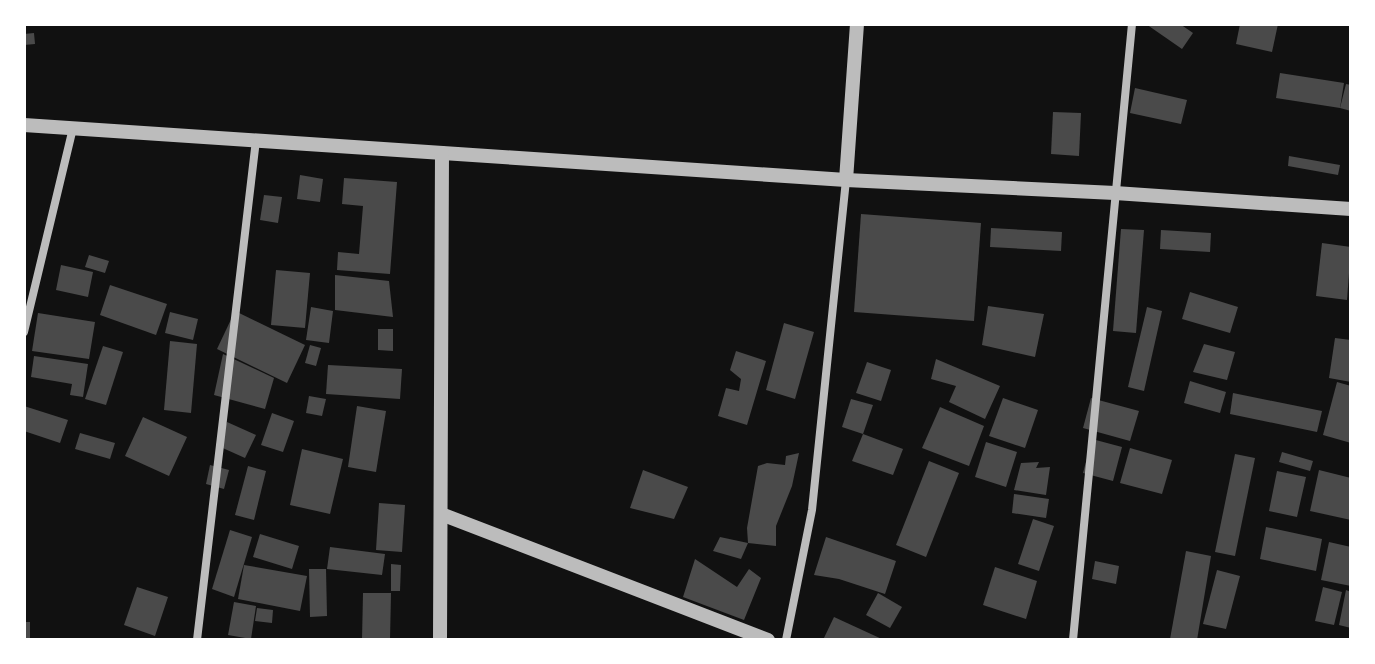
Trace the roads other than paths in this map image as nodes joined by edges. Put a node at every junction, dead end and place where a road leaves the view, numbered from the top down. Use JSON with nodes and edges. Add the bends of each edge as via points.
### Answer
{"nodes":[{"id":1,"x":857,"y":24,"type":"edge"},
{"id":2,"x":1132,"y":24,"type":"edge"},
{"id":3,"x":24,"y":125,"type":"edge"},
{"id":4,"x":73,"y":128,"type":"junction"},
{"id":5,"x":256,"y":140,"type":"junction"},
{"id":6,"x":442,"y":153,"type":"junction"},
{"id":7,"x":846,"y":180,"type":"junction"},
{"id":8,"x":1115,"y":193,"type":"junction"},
{"id":9,"x":1351,"y":209,"type":"edge"},
{"id":10,"x":24,"y":332,"type":"edge"},
{"id":11,"x":441,"y":514,"type":"junction"},
{"id":12,"x":197,"y":640,"type":"edge"},
{"id":13,"x":440,"y":640,"type":"edge"},
{"id":14,"x":768,"y":640,"type":"edge"},
{"id":15,"x":786,"y":640,"type":"edge"},
{"id":16,"x":1073,"y":640,"type":"edge"}],
"edges":[{"from":1,"to":7,"type":"street"},
{"from":2,"to":8,"type":"street"},
{"from":3,"to":4,"type":"street"},
{"from":4,"to":5,"type":"street"},
{"from":4,"to":10,"type":"street"},
{"from":5,"to":6,"type":"street"},
{"from":5,"to":12,"type":"street"},
{"from":6,"to":7,"type":"street"},
{"from":6,"to":11,"type":"street"},
{"from":7,"to":8,"type":"street"},
{"from":7,"to":15,"type":"street","via":[[812,510]]},
{"from":8,"to":9,"type":"street"},
{"from":8,"to":16,"type":"street"},
{"from":11,"to":13,"type":"street"},
{"from":11,"to":14,"type":"street"}]}
